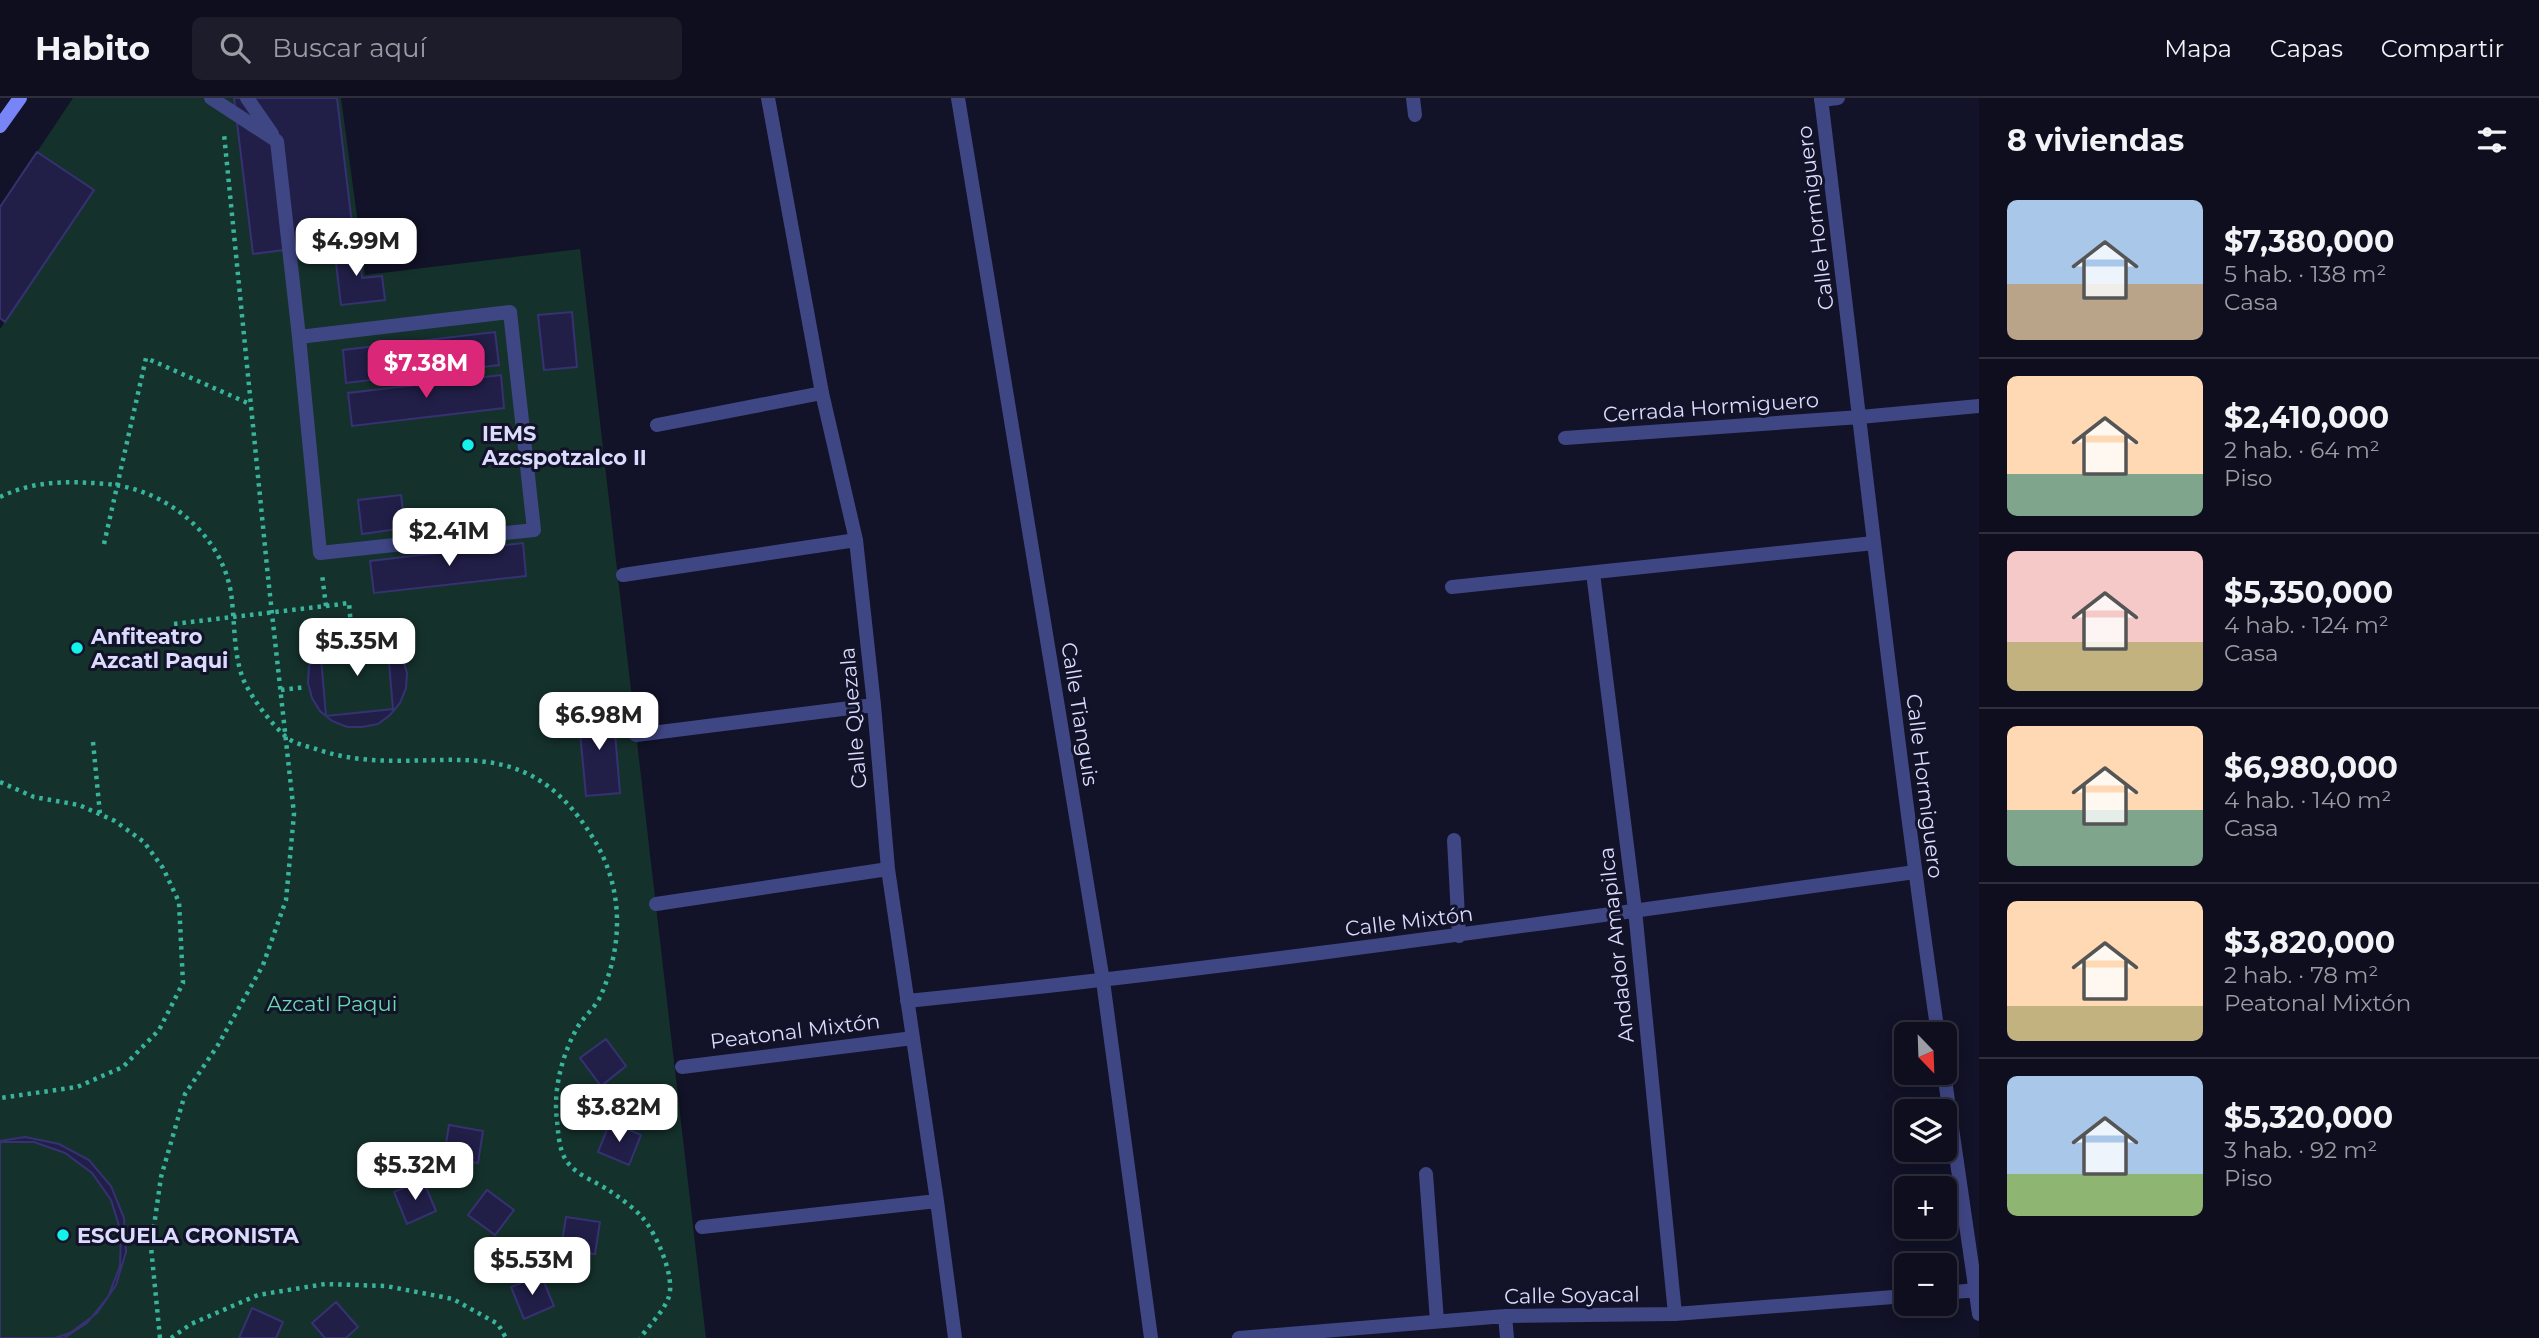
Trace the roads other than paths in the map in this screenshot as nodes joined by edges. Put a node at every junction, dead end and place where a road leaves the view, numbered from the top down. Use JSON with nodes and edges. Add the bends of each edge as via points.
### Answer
{"nodes":[{"id":1,"x":20,"y":98,"type":"edge"},
{"id":2,"x":247,"y":98,"type":"edge"},
{"id":3,"x":768,"y":98,"type":"edge"},
{"id":4,"x":958,"y":98,"type":"edge"},
{"id":5,"x":1413,"y":98,"type":"edge"},
{"id":6,"x":1838,"y":98,"type":"edge"},
{"id":7,"x":1821,"y":99,"type":"edge"},
{"id":8,"x":216,"y":101,"type":"edge"},
{"id":9,"x":1415,"y":115,"type":"dead end"},
{"id":10,"x":0,"y":126,"type":"edge"},
{"id":11,"x":277,"y":141,"type":"junction"},
{"id":12,"x":299,"y":337,"type":"junction"},
{"id":13,"x":822,"y":393,"type":"junction"},
{"id":14,"x":1979,"y":406,"type":"edge"},
{"id":15,"x":1860,"y":417,"type":"junction"},
{"id":16,"x":657,"y":425,"type":"dead end"},
{"id":17,"x":1565,"y":438,"type":"dead end"},
{"id":18,"x":856,"y":540,"type":"junction"},
{"id":19,"x":1874,"y":542,"type":"junction"},
{"id":20,"x":1593,"y":573,"type":"junction"},
{"id":21,"x":623,"y":575,"type":"dead end"},
{"id":22,"x":1452,"y":587,"type":"dead end"},
{"id":23,"x":874,"y":705,"type":"junction"},
{"id":24,"x":636,"y":735,"type":"dead end"},
{"id":25,"x":1454,"y":840,"type":"dead end"},
{"id":26,"x":888,"y":869,"type":"junction"},
{"id":27,"x":1915,"y":872,"type":"junction"},
{"id":28,"x":656,"y":904,"type":"dead end"},
{"id":29,"x":1635,"y":910,"type":"junction"},
{"id":30,"x":1459,"y":936,"type":"junction"},
{"id":31,"x":1103,"y":981,"type":"junction"},
{"id":32,"x":906,"y":1001,"type":"junction"},
{"id":33,"x":1936,"y":1022,"type":"edge"},
{"id":34,"x":913,"y":1038,"type":"junction"},
{"id":35,"x":682,"y":1067,"type":"dead end"},
{"id":36,"x":1946,"y":1085,"type":"edge"},
{"id":37,"x":1426,"y":1174,"type":"dead end"},
{"id":38,"x":937,"y":1201,"type":"junction"},
{"id":39,"x":702,"y":1227,"type":"dead end"},
{"id":40,"x":1976,"y":1290,"type":"junction"},
{"id":41,"x":1957,"y":1292,"type":"edge"},
{"id":42,"x":1894,"y":1297,"type":"edge"},
{"id":43,"x":1675,"y":1314,"type":"junction"},
{"id":44,"x":1979,"y":1314,"type":"edge"},
{"id":45,"x":1505,"y":1316,"type":"junction"},
{"id":46,"x":1437,"y":1321,"type":"junction"},
{"id":47,"x":1332,"y":1334,"type":"edge"},
{"id":48,"x":955,"y":1338,"type":"edge"},
{"id":49,"x":1151,"y":1338,"type":"edge"},
{"id":50,"x":1239,"y":1338,"type":"edge"},
{"id":51,"x":1507,"y":1338,"type":"edge"}],
"edges":[{"from":1,"to":10,"type":"main road"},
{"from":2,"to":11,"type":"street"},
{"from":3,"to":13,"type":"street","name":"Calle Quezala"},
{"from":4,"to":31,"type":"street","name":"Calle Tianguis"},
{"from":5,"to":9,"type":"street"},
{"from":6,"to":7,"type":"street"},
{"from":7,"to":15,"type":"street","name":"Calle Hormiguero"},
{"from":8,"to":11,"type":"street"},
{"from":11,"to":12,"type":"street"},
{"from":12,"to":12,"type":"street","via":[[320,553],[534,530],[510,312]]},
{"from":13,"to":16,"type":"street"},
{"from":13,"to":18,"type":"street","name":"Calle Quezala"},
{"from":14,"to":15,"type":"street","name":"Cerrada Hormiguero"},
{"from":15,"to":17,"type":"street","name":"Cerrada Hormiguero"},
{"from":15,"to":19,"type":"street","name":"Calle Hormiguero"},
{"from":18,"to":21,"type":"street"},
{"from":18,"to":23,"type":"street","name":"Calle Quezala"},
{"from":19,"to":20,"type":"street"},
{"from":19,"to":27,"type":"street","name":"Calle Hormiguero"},
{"from":20,"to":22,"type":"street"},
{"from":20,"to":29,"type":"street","name":"Andador Amapilca"},
{"from":23,"to":24,"type":"street"},
{"from":23,"to":26,"type":"street","name":"Calle Quezala"},
{"from":25,"to":30,"type":"street"},
{"from":26,"to":28,"type":"street"},
{"from":26,"to":32,"type":"street","name":"Calle Quezala"},
{"from":27,"to":29,"type":"street","name":"Calle Mixtón"},
{"from":27,"to":33,"type":"street","name":"Calle Hormiguero"},
{"from":29,"to":30,"type":"street","name":"Calle Mixtón"},
{"from":29,"to":43,"type":"street","name":"Andador Amapilca"},
{"from":30,"to":31,"type":"street","name":"Calle Mixtón"},
{"from":31,"to":32,"type":"street","name":"Calle Mixtón"},
{"from":31,"to":49,"type":"street","name":"Calle Tianguis"},
{"from":32,"to":34,"type":"street","name":"Calle Quezala"},
{"from":34,"to":35,"type":"street","name":"Peatonal Mixtón"},
{"from":34,"to":38,"type":"street","name":"Calle Quezala"},
{"from":36,"to":40,"type":"street"},
{"from":37,"to":46,"type":"street"},
{"from":38,"to":39,"type":"street"},
{"from":38,"to":48,"type":"street","name":"Calle Quezala"},
{"from":40,"to":41,"type":"street"},
{"from":40,"to":44,"type":"street"},
{"from":42,"to":43,"type":"street","name":"Calle Soyacal"},
{"from":43,"to":45,"type":"street","name":"Calle Soyacal"},
{"from":45,"to":46,"type":"street","name":"Calle Soyacal"},
{"from":45,"to":51,"type":"street"},
{"from":46,"to":47,"type":"street","name":"Calle Soyacal"},
{"from":47,"to":50,"type":"street","name":"Calle Soyacal"}]}
